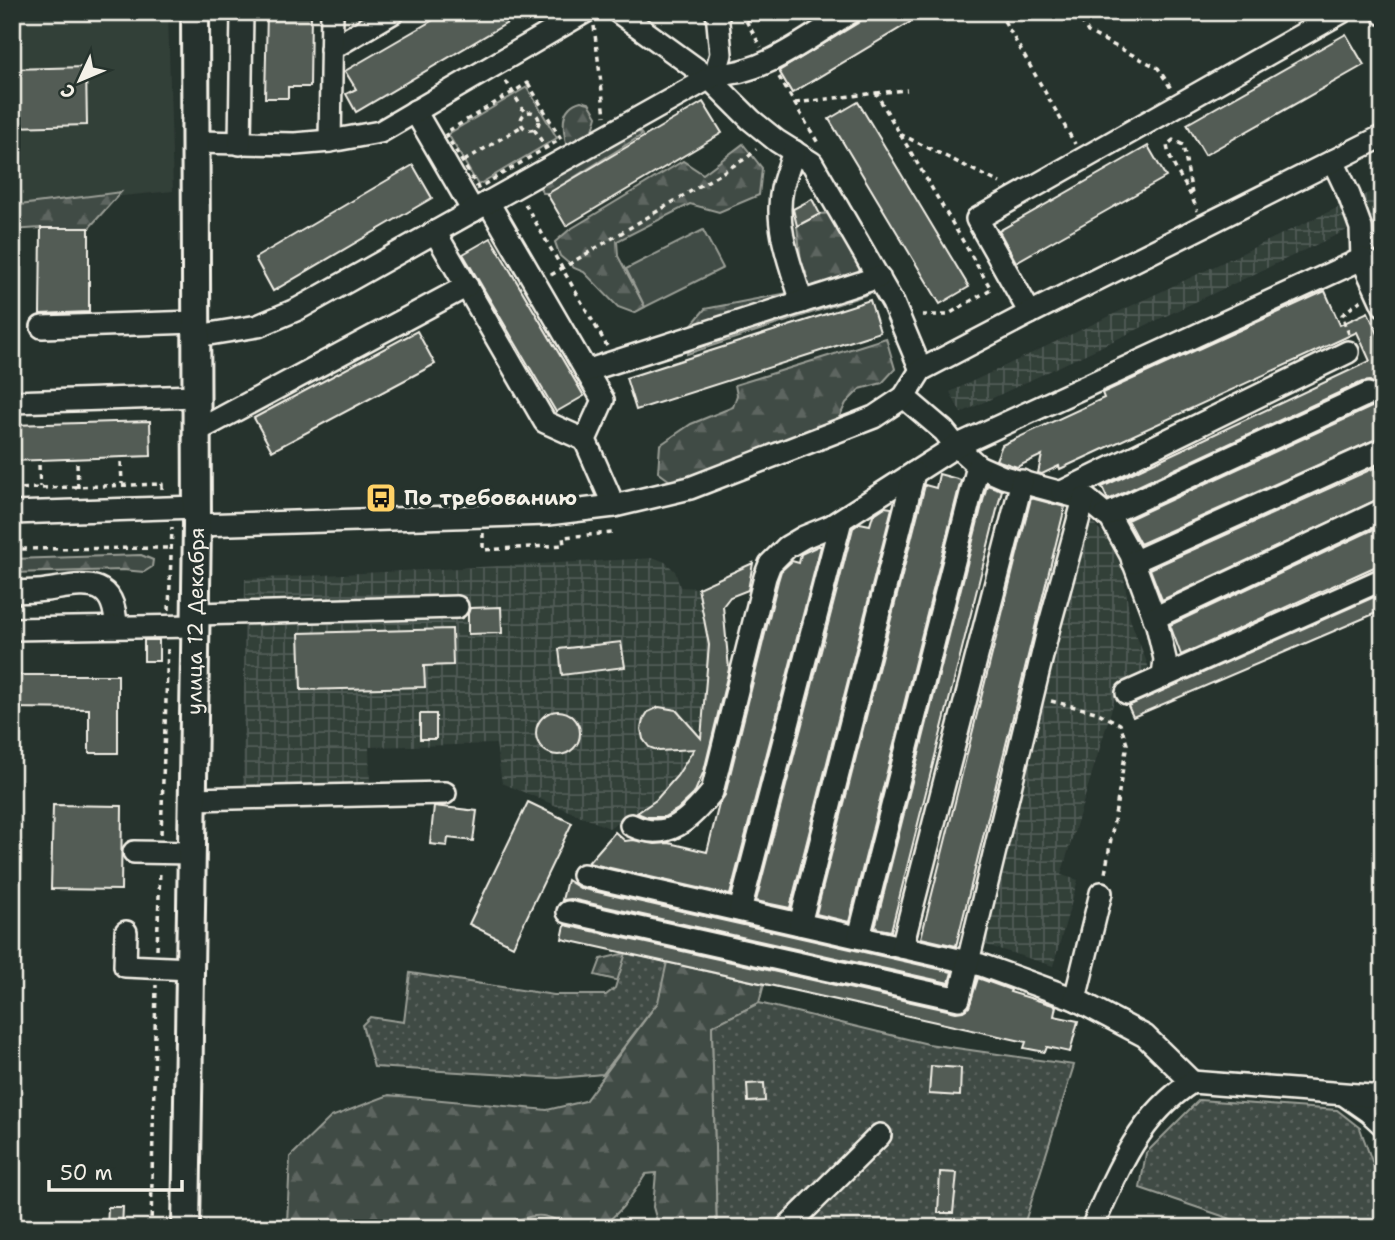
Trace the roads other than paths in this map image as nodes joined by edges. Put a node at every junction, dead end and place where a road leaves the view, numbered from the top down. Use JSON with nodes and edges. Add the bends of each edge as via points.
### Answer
{"nodes":[{"id":1,"x":195,"y":12,"type":"edge"},
{"id":2,"x":242,"y":12,"type":"edge"},
{"id":3,"x":332,"y":12,"type":"edge"},
{"id":4,"x":394,"y":12,"type":"edge"},
{"id":5,"x":618,"y":12,"type":"edge"},
{"id":6,"x":717,"y":12,"type":"edge"},
{"id":7,"x":850,"y":12,"type":"edge"},
{"id":8,"x":1342,"y":12,"type":"edge"},
{"id":9,"x":590,"y":19,"type":"edge"},
{"id":10,"x":331,"y":49,"type":"junction"},
{"id":11,"x":712,"y":76,"type":"junction"},
{"id":12,"x":415,"y":111,"type":"junction"},
{"id":13,"x":1383,"y":136,"type":"edge"},
{"id":14,"x":330,"y":141,"type":"junction"},
{"id":15,"x":196,"y":142,"type":"junction"},
{"id":16,"x":240,"y":144,"type":"junction"},
{"id":17,"x":794,"y":151,"type":"junction"},
{"id":18,"x":1333,"y":161,"type":"junction"},
{"id":19,"x":481,"y":206,"type":"junction"},
{"id":20,"x":435,"y":232,"type":"junction"},
{"id":21,"x":1373,"y":262,"type":"edge"},
{"id":22,"x":879,"y":278,"type":"junction"},
{"id":23,"x":467,"y":286,"type":"junction"},
{"id":24,"x":1379,"y":297,"type":"edge"},
{"id":25,"x":802,"y":302,"type":"junction"},
{"id":26,"x":1030,"y":313,"type":"junction"},
{"id":27,"x":42,"y":327,"type":"dead end"},
{"id":28,"x":197,"y":329,"type":"junction"},
{"id":29,"x":1348,"y":352,"type":"road end"},
{"id":30,"x":921,"y":370,"type":"junction"},
{"id":31,"x":586,"y":371,"type":"junction"},
{"id":32,"x":1368,"y":394,"type":"dead end"},
{"id":33,"x":196,"y":396,"type":"junction"},
{"id":34,"x":904,"y":397,"type":"junction"},
{"id":35,"x":12,"y":402,"type":"edge"},
{"id":36,"x":197,"y":431,"type":"junction"},
{"id":37,"x":585,"y":440,"type":"junction"},
{"id":38,"x":956,"y":446,"type":"junction"},
{"id":39,"x":1383,"y":449,"type":"edge"},
{"id":40,"x":978,"y":466,"type":"junction"},
{"id":41,"x":914,"y":473,"type":"junction"},
{"id":42,"x":1023,"y":481,"type":"junction"},
{"id":43,"x":1062,"y":492,"type":"junction"},
{"id":44,"x":1084,"y":499,"type":"junction"},
{"id":45,"x":614,"y":506,"type":"junction"},
{"id":46,"x":1383,"y":510,"type":"edge"},
{"id":47,"x":12,"y":513,"type":"edge"},
{"id":48,"x":1106,"y":515,"type":"junction"},
{"id":49,"x":841,"y":520,"type":"junction"},
{"id":50,"x":196,"y":527,"type":"junction"},
{"id":51,"x":1133,"y":562,"type":"junction"},
{"id":52,"x":1383,"y":579,"type":"edge"},
{"id":53,"x":12,"y":592,"type":"edge"},
{"id":54,"x":457,"y":607,"type":"dead end"},
{"id":55,"x":1154,"y":618,"type":"junction"},
{"id":56,"x":195,"y":620,"type":"junction"},
{"id":57,"x":116,"y":627,"type":"junction"},
{"id":58,"x":12,"y":629,"type":"edge"},
{"id":59,"x":1163,"y":677,"type":"junction"},
{"id":60,"x":1126,"y":693,"type":"dead end"},
{"id":61,"x":445,"y":793,"type":"dead end"},
{"id":62,"x":192,"y":799,"type":"junction"},
{"id":63,"x":631,"y":825,"type":"dead end"},
{"id":64,"x":135,"y":852,"type":"dead end"},
{"id":65,"x":191,"y":853,"type":"junction"},
{"id":66,"x":583,"y":875,"type":"dead end"},
{"id":67,"x":1101,"y":893,"type":"road end"},
{"id":68,"x":740,"y":910,"type":"junction"},
{"id":69,"x":568,"y":912,"type":"dead end"},
{"id":70,"x":800,"y":924,"type":"junction"},
{"id":71,"x":126,"y":932,"type":"dead end"},
{"id":72,"x":859,"y":937,"type":"junction"},
{"id":73,"x":901,"y":947,"type":"junction"},
{"id":74,"x":967,"y":962,"type":"junction"},
{"id":75,"x":191,"y":968,"type":"junction"},
{"id":76,"x":1075,"y":999,"type":"junction"},
{"id":77,"x":1192,"y":1082,"type":"junction"},
{"id":78,"x":1345,"y":1095,"type":"junction"},
{"id":79,"x":1383,"y":1097,"type":"edge"},
{"id":80,"x":1383,"y":1125,"type":"edge"},
{"id":81,"x":880,"y":1136,"type":"dead end"},
{"id":82,"x":186,"y":1228,"type":"edge"},
{"id":83,"x":786,"y":1228,"type":"edge"},
{"id":84,"x":1092,"y":1228,"type":"edge"}],
"edges":[{"from":1,"to":15,"type":"main road","name":"улица 12 Декабря"},
{"from":2,"to":16,"type":"street"},
{"from":3,"to":10,"type":"street"},
{"from":4,"to":10,"type":"street"},
{"from":5,"to":11,"type":"street"},
{"from":6,"to":11,"type":"street","via":[[721,54]]},
{"from":7,"to":11,"type":"street","via":[[769,61],[745,72]]},
{"from":8,"to":26,"type":"street","via":[[976,219]]},
{"from":9,"to":12,"type":"street","via":[[496,64]]},
{"from":10,"to":14,"type":"street"},
{"from":11,"to":17,"type":"street","via":[[768,134]]},
{"from":11,"to":19,"type":"street"},
{"from":12,"to":14,"type":"street","via":[[380,132]]},
{"from":12,"to":19,"type":"street"},
{"from":13,"to":18,"type":"street"},
{"from":14,"to":16,"type":"street"},
{"from":15,"to":16,"type":"street"},
{"from":15,"to":28,"type":"main road","name":"улица 12 Декабря"},
{"from":17,"to":22,"type":"street","via":[[812,163]]},
{"from":17,"to":25,"type":"street","via":[[780,212],[785,249]]},
{"from":18,"to":21,"type":"street"},
{"from":18,"to":26,"type":"street"},
{"from":19,"to":20,"type":"street"},
{"from":19,"to":31,"type":"street","via":[[536,284]]},
{"from":20,"to":23,"type":"street"},
{"from":20,"to":28,"type":"street","via":[[299,309],[258,326]]},
{"from":21,"to":24,"type":"street"},
{"from":21,"to":38,"type":"street"},
{"from":22,"to":25,"type":"street"},
{"from":22,"to":30,"type":"street"},
{"from":23,"to":36,"type":"street"},
{"from":23,"to":37,"type":"street","via":[[545,422]]},
{"from":25,"to":31,"type":"street"},
{"from":26,"to":30,"type":"street"},
{"from":27,"to":28,"type":"street"},
{"from":28,"to":33,"type":"main road","name":"улица 12 Декабря"},
{"from":29,"to":43,"type":"street"},
{"from":30,"to":34,"type":"street"},
{"from":31,"to":37,"type":"street","via":[[603,400]]},
{"from":32,"to":48,"type":"street"},
{"from":33,"to":35,"type":"street"},
{"from":33,"to":36,"type":"main road","name":"улица 12 Декабря"},
{"from":34,"to":38,"type":"street"},
{"from":34,"to":45,"type":"street","via":[[874,417],[790,451],[690,488]]},
{"from":36,"to":50,"type":"main road","name":"улица 12 Декабря"},
{"from":37,"to":45,"type":"street"},
{"from":38,"to":40,"type":"street"},
{"from":38,"to":41,"type":"street"},
{"from":39,"to":51,"type":"street"},
{"from":40,"to":42,"type":"street"},
{"from":40,"to":72,"type":"street"},
{"from":41,"to":49,"type":"street"},
{"from":41,"to":70,"type":"street"},
{"from":42,"to":43,"type":"street"},
{"from":42,"to":73,"type":"street"},
{"from":43,"to":44,"type":"street"},
{"from":44,"to":48,"type":"street"},
{"from":44,"to":74,"type":"street"},
{"from":45,"to":50,"type":"street","via":[[548,514]]},
{"from":46,"to":55,"type":"street"},
{"from":47,"to":50,"type":"street","via":[[162,508]]},
{"from":48,"to":51,"type":"street"},
{"from":49,"to":63,"type":"street","via":[[795,542],[770,564],[712,792],[691,818],[669,830],[642,831]]},
{"from":49,"to":68,"type":"street"},
{"from":50,"to":56,"type":"main road","name":"улица 12 Декабря"},
{"from":51,"to":55,"type":"street"},
{"from":52,"to":59,"type":"street"},
{"from":53,"to":57,"type":"street","via":[[71,585],[101,588],[116,610]]},
{"from":54,"to":56,"type":"street"},
{"from":55,"to":59,"type":"street","via":[[1164,659]]},
{"from":56,"to":57,"type":"street"},
{"from":56,"to":62,"type":"main road","name":"улица 12 Декабря"},
{"from":57,"to":58,"type":"street"},
{"from":59,"to":60,"type":"street"},
{"from":61,"to":62,"type":"street"},
{"from":62,"to":65,"type":"main road","name":"улица 12 Декабря"},
{"from":64,"to":65,"type":"street"},
{"from":65,"to":75,"type":"main road","name":"улица 12 Декабря"},
{"from":66,"to":68,"type":"street"},
{"from":67,"to":76,"type":"street"},
{"from":68,"to":70,"type":"street"},
{"from":69,"to":74,"type":"street","via":[[959,999]]},
{"from":70,"to":72,"type":"street"},
{"from":71,"to":75,"type":"street","via":[[125,966]]},
{"from":72,"to":73,"type":"street"},
{"from":73,"to":74,"type":"street"},
{"from":74,"to":76,"type":"street"},
{"from":75,"to":82,"type":"main road","name":"улица 12 Декабря"},
{"from":76,"to":77,"type":"street","via":[[1145,1036]]},
{"from":77,"to":78,"type":"street"},
{"from":77,"to":84,"type":"street","via":[[1156,1111],[1132,1143]]},
{"from":78,"to":79,"type":"street"},
{"from":78,"to":80,"type":"street"},
{"from":81,"to":83,"type":"street"}]}
